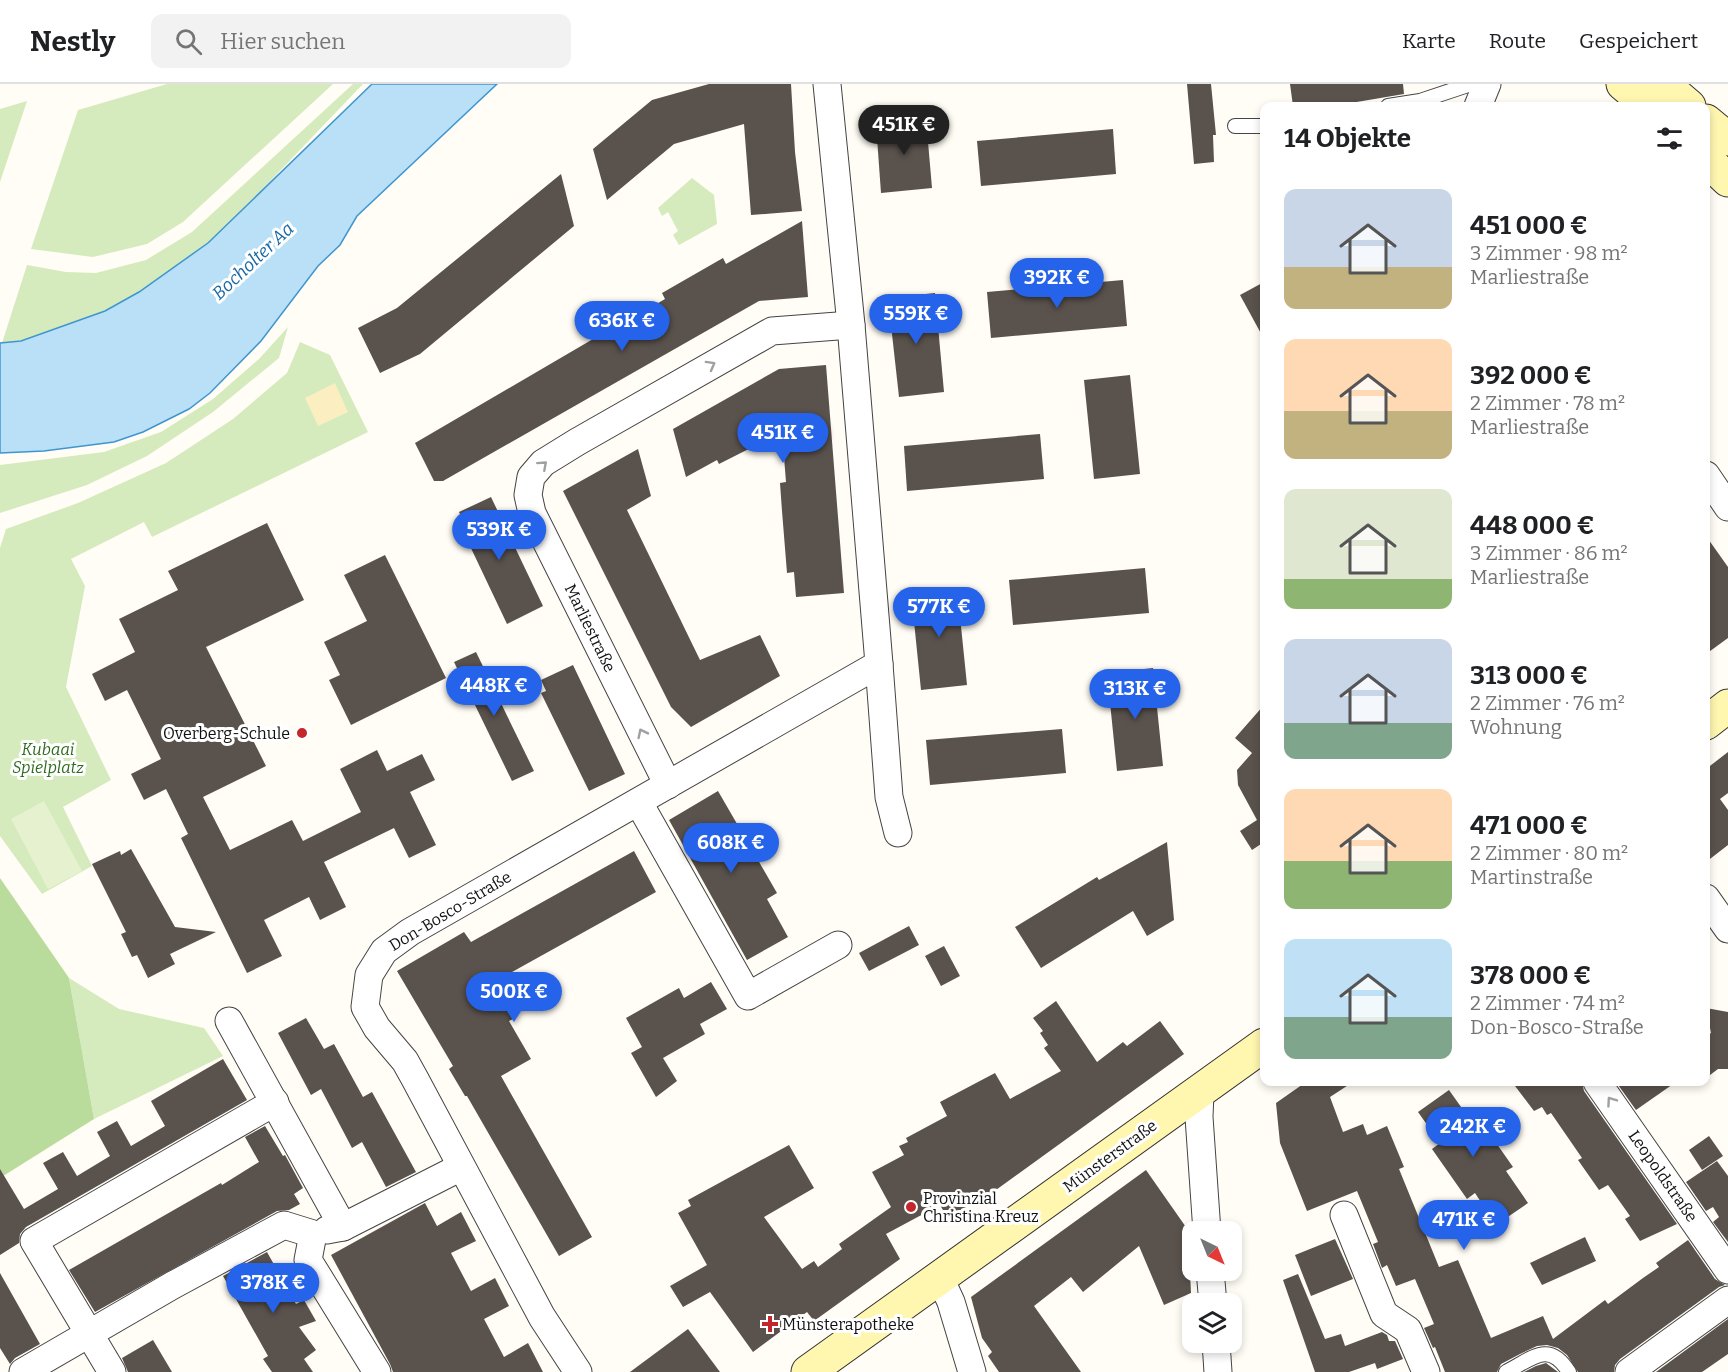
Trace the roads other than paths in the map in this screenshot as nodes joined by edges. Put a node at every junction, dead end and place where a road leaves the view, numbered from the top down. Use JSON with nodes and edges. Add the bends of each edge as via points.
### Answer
{"nodes":[{"id":1,"x":827,"y":84,"type":"edge"},
{"id":2,"x":1468,"y":84,"type":"edge"},
{"id":3,"x":1487,"y":84,"type":"edge"},
{"id":4,"x":1623,"y":84,"type":"edge"},
{"id":5,"x":1663,"y":84,"type":"edge"},
{"id":6,"x":1414,"y":102,"type":"edge"},
{"id":7,"x":1472,"y":102,"type":"edge"},
{"id":8,"x":1480,"y":102,"type":"edge"},
{"id":9,"x":1644,"y":102,"type":"edge"},
{"id":10,"x":1684,"y":102,"type":"edge"},
{"id":11,"x":1710,"y":124,"type":"edge"},
{"id":12,"x":1235,"y":126,"type":"dead end"},
{"id":13,"x":1260,"y":126,"type":"edge"},
{"id":14,"x":1728,"y":140,"type":"edge"},
{"id":15,"x":1710,"y":163,"type":"edge"},
{"id":16,"x":1728,"y":180,"type":"edge"},
{"id":17,"x":851,"y":325,"type":"junction"},
{"id":18,"x":1710,"y":481,"type":"edge"},
{"id":19,"x":1728,"y":507,"type":"edge"},
{"id":20,"x":879,"y":664,"type":"junction"},
{"id":21,"x":1728,"y":706,"type":"edge"},
{"id":22,"x":1710,"y":720,"type":"edge"},
{"id":23,"x":668,"y":785,"type":"junction"},
{"id":24,"x":639,"y":803,"type":"junction"},
{"id":25,"x":898,"y":833,"type":"dead end"},
{"id":26,"x":1710,"y":904,"type":"edge"},
{"id":27,"x":1728,"y":929,"type":"edge"},
{"id":28,"x":838,"y":945,"type":"dead end"},
{"id":29,"x":229,"y":1021,"type":"dead end"},
{"id":30,"x":1260,"y":1048,"type":"edge"},
{"id":31,"x":1600,"y":1086,"type":"edge"},
{"id":32,"x":1200,"y":1092,"type":"junction"},
{"id":33,"x":274,"y":1102,"type":"junction"},
{"id":34,"x":461,"y":1167,"type":"junction"},
{"id":35,"x":1344,"y":1215,"type":"dead end"},
{"id":36,"x":1207,"y":1221,"type":"edge"},
{"id":37,"x":343,"y":1227,"type":"junction"},
{"id":38,"x":313,"y":1234,"type":"junction"},
{"id":39,"x":1728,"y":1270,"type":"edge"},
{"id":40,"x":940,"y":1278,"type":"junction"},
{"id":41,"x":1728,"y":1300,"type":"edge"},
{"id":42,"x":88,"y":1334,"type":"junction"},
{"id":43,"x":1217,"y":1353,"type":"edge"},
{"id":44,"x":23,"y":1372,"type":"edge"},
{"id":45,"x":111,"y":1372,"type":"edge"},
{"id":46,"x":377,"y":1372,"type":"edge"},
{"id":47,"x":578,"y":1372,"type":"edge"},
{"id":48,"x":808,"y":1372,"type":"edge"},
{"id":49,"x":972,"y":1372,"type":"edge"},
{"id":50,"x":1218,"y":1372,"type":"edge"},
{"id":51,"x":1426,"y":1372,"type":"edge"},
{"id":52,"x":1506,"y":1372,"type":"edge"},
{"id":53,"x":1569,"y":1372,"type":"edge"},
{"id":54,"x":1629,"y":1372,"type":"edge"}],
"edges":[{"from":1,"to":17,"type":"street"},
{"from":2,"to":6,"type":"lane"},
{"from":2,"to":7,"type":"street"},
{"from":3,"to":8,"type":"street"},
{"from":4,"to":9,"type":"main road"},
{"from":5,"to":10,"type":"main road"},
{"from":11,"to":14,"type":"main road"},
{"from":12,"to":13,"type":"lane"},
{"from":15,"to":16,"type":"main road"},
{"from":17,"to":20,"type":"street"},
{"from":23,"to":17,"type":"street","name":"Marliestraße","one_way":true,"via":[[532,513],[528,495],[531,477],[543,463],[577,442],[772,331]]},
{"from":18,"to":19,"type":"street"},
{"from":20,"to":23,"type":"street"},
{"from":20,"to":25,"type":"street","via":[[889,797]]},
{"from":21,"to":22,"type":"main road"},
{"from":23,"to":24,"type":"street","name":"Don-Bosco-Straße"},
{"from":24,"to":28,"type":"street","via":[[748,996]]},
{"from":24,"to":34,"type":"street","name":"Don-Bosco-Straße","via":[[410,932],[384,951],[369,975],[365,1007],[405,1061]]},
{"from":26,"to":27,"type":"street"},
{"from":29,"to":33,"type":"street"},
{"from":30,"to":32,"type":"main road","name":"Münsterstraße"},
{"from":39,"to":31,"type":"street","name":"Leopoldstraße","one_way":true},
{"from":32,"to":36,"type":"street"},
{"from":32,"to":40,"type":"main road","name":"Münsterstraße"},
{"from":33,"to":37,"type":"street"},
{"from":33,"to":42,"type":"street","via":[[34,1241]]},
{"from":34,"to":37,"type":"street"},
{"from":34,"to":47,"type":"street","name":"Don-Bosco-Straße","via":[[542,1317]]},
{"from":35,"to":51,"type":"street","via":[[1384,1314],[1408,1330]]},
{"from":37,"to":38,"type":"street"},
{"from":38,"to":42,"type":"street","via":[[284,1225]]},
{"from":38,"to":46,"type":"street","via":[[308,1260]]},
{"from":40,"to":48,"type":"main road","name":"Münsterstraße"},
{"from":40,"to":49,"type":"street"},
{"from":41,"to":54,"type":"street"},
{"from":42,"to":44,"type":"street"},
{"from":42,"to":45,"type":"street"},
{"from":43,"to":50,"type":"street"},
{"from":52,"to":53,"type":"lane","via":[[1541,1354],[1554,1354]]}]}
